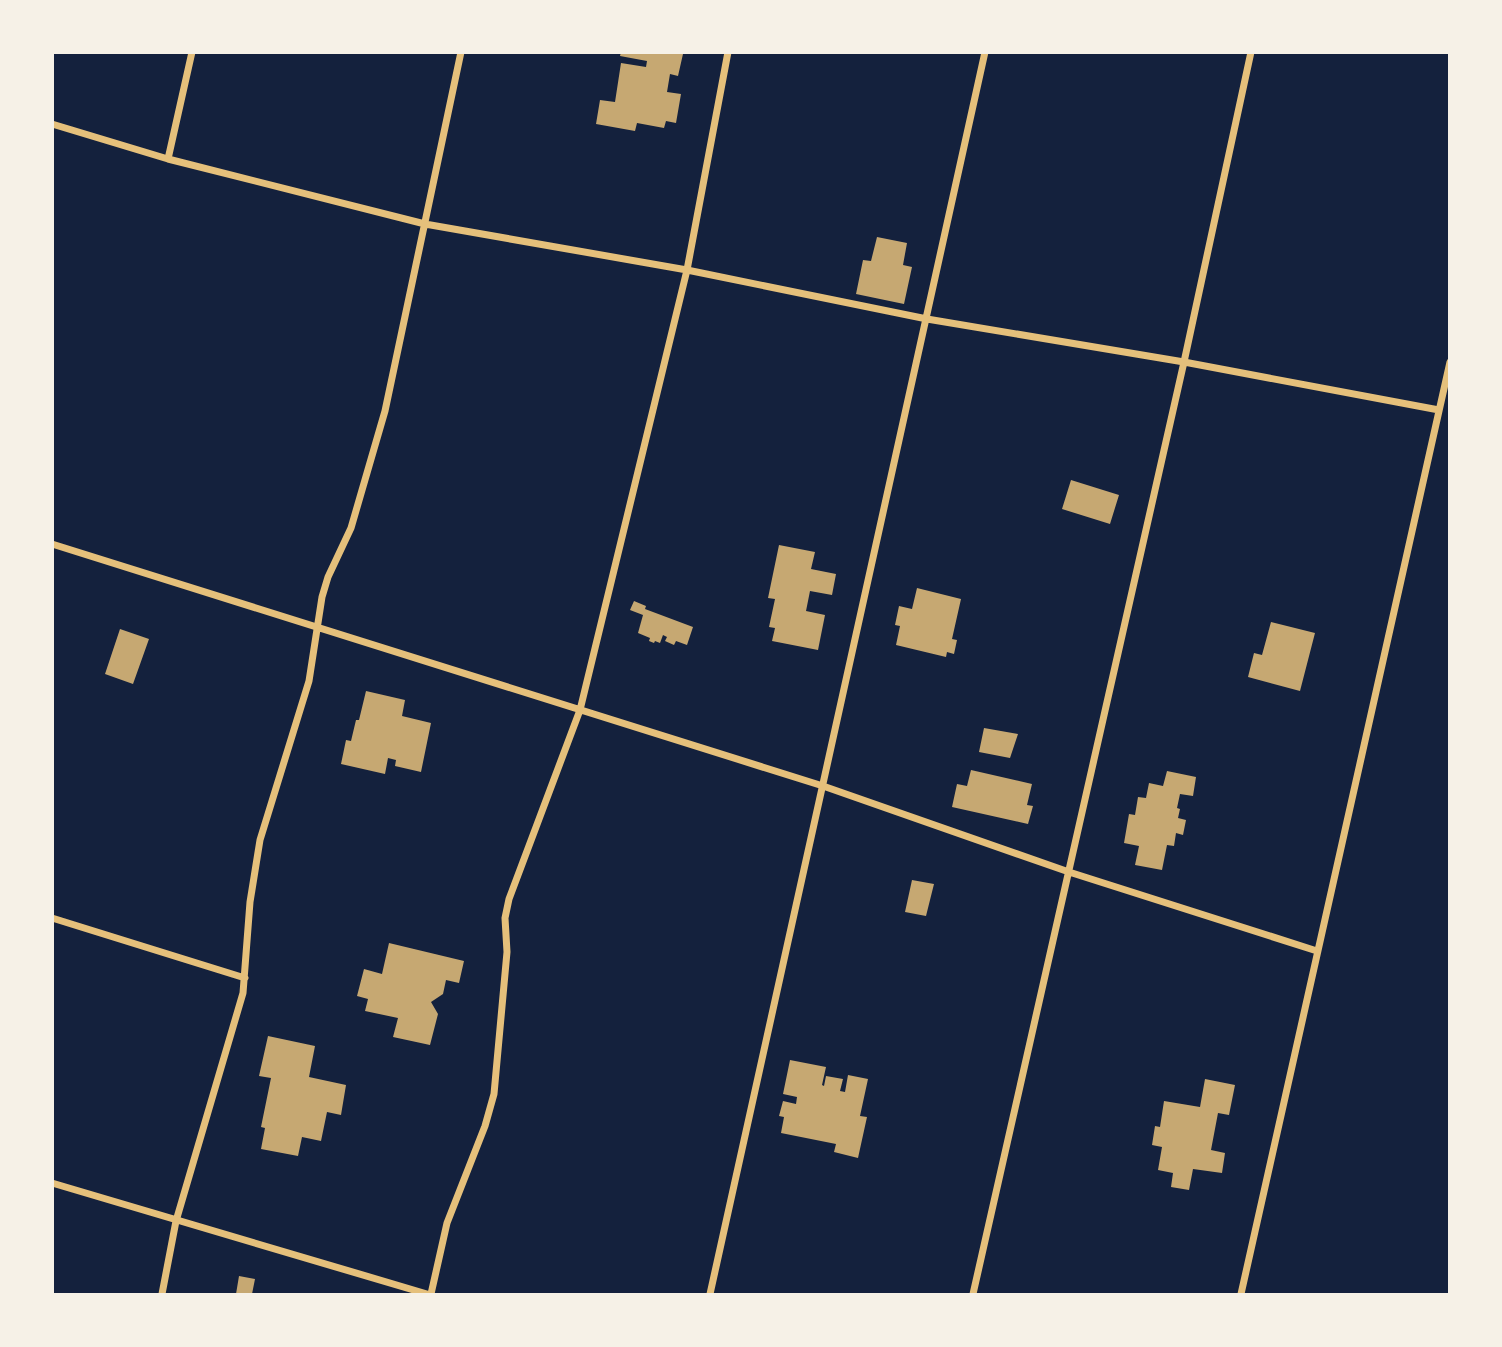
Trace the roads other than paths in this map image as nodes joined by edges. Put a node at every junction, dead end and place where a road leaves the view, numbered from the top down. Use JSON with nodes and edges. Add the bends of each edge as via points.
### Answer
{"nodes":[{"id":1,"x":192,"y":52,"type":"edge"},
{"id":2,"x":461,"y":52,"type":"edge"},
{"id":3,"x":728,"y":52,"type":"edge"},
{"id":4,"x":985,"y":52,"type":"edge"},
{"id":5,"x":1251,"y":52,"type":"edge"},
{"id":6,"x":52,"y":124,"type":"edge"},
{"id":7,"x":168,"y":159,"type":"junction"},
{"id":8,"x":425,"y":224,"type":"junction"},
{"id":9,"x":687,"y":270,"type":"junction"},
{"id":10,"x":927,"y":319,"type":"junction"},
{"id":11,"x":1184,"y":362,"type":"junction"},
{"id":12,"x":1450,"y":362,"type":"edge"},
{"id":13,"x":1439,"y":410,"type":"junction"},
{"id":14,"x":52,"y":544,"type":"edge"},
{"id":15,"x":317,"y":625,"type":"junction"},
{"id":16,"x":580,"y":710,"type":"junction"},
{"id":17,"x":823,"y":786,"type":"junction"},
{"id":18,"x":1069,"y":872,"type":"junction"},
{"id":19,"x":52,"y":918,"type":"edge"},
{"id":20,"x":1317,"y":951,"type":"junction"},
{"id":21,"x":245,"y":978,"type":"junction"},
{"id":22,"x":52,"y":1183,"type":"edge"},
{"id":23,"x":176,"y":1221,"type":"junction"},
{"id":24,"x":162,"y":1294,"type":"edge"},
{"id":25,"x":429,"y":1294,"type":"edge"},
{"id":26,"x":710,"y":1294,"type":"edge"},
{"id":27,"x":973,"y":1294,"type":"edge"},
{"id":28,"x":1241,"y":1294,"type":"edge"}],
"edges":[{"from":1,"to":7,"type":"street"},
{"from":2,"to":8,"type":"street"},
{"from":3,"to":9,"type":"street"},
{"from":4,"to":10,"type":"street"},
{"from":5,"to":11,"type":"street"},
{"from":6,"to":7,"type":"street"},
{"from":7,"to":8,"type":"street"},
{"from":8,"to":9,"type":"street"},
{"from":8,"to":15,"type":"street","via":[[385,411],[351,528],[321,597]]},
{"from":9,"to":10,"type":"street"},
{"from":9,"to":16,"type":"street"},
{"from":10,"to":11,"type":"street"},
{"from":10,"to":17,"type":"street"},
{"from":11,"to":13,"type":"street"},
{"from":11,"to":18,"type":"street"},
{"from":12,"to":13,"type":"street"},
{"from":13,"to":20,"type":"street"},
{"from":14,"to":15,"type":"street"},
{"from":15,"to":16,"type":"street"},
{"from":15,"to":21,"type":"street","via":[[309,681],[260,840]]},
{"from":16,"to":17,"type":"street"},
{"from":16,"to":25,"type":"street","via":[[509,899],[494,1094],[447,1223]]},
{"from":17,"to":18,"type":"street"},
{"from":17,"to":26,"type":"street"},
{"from":18,"to":20,"type":"street"},
{"from":18,"to":27,"type":"street"},
{"from":19,"to":21,"type":"street"},
{"from":20,"to":28,"type":"street"},
{"from":21,"to":23,"type":"street"},
{"from":22,"to":23,"type":"street"},
{"from":23,"to":24,"type":"street"},
{"from":23,"to":25,"type":"street"}]}
